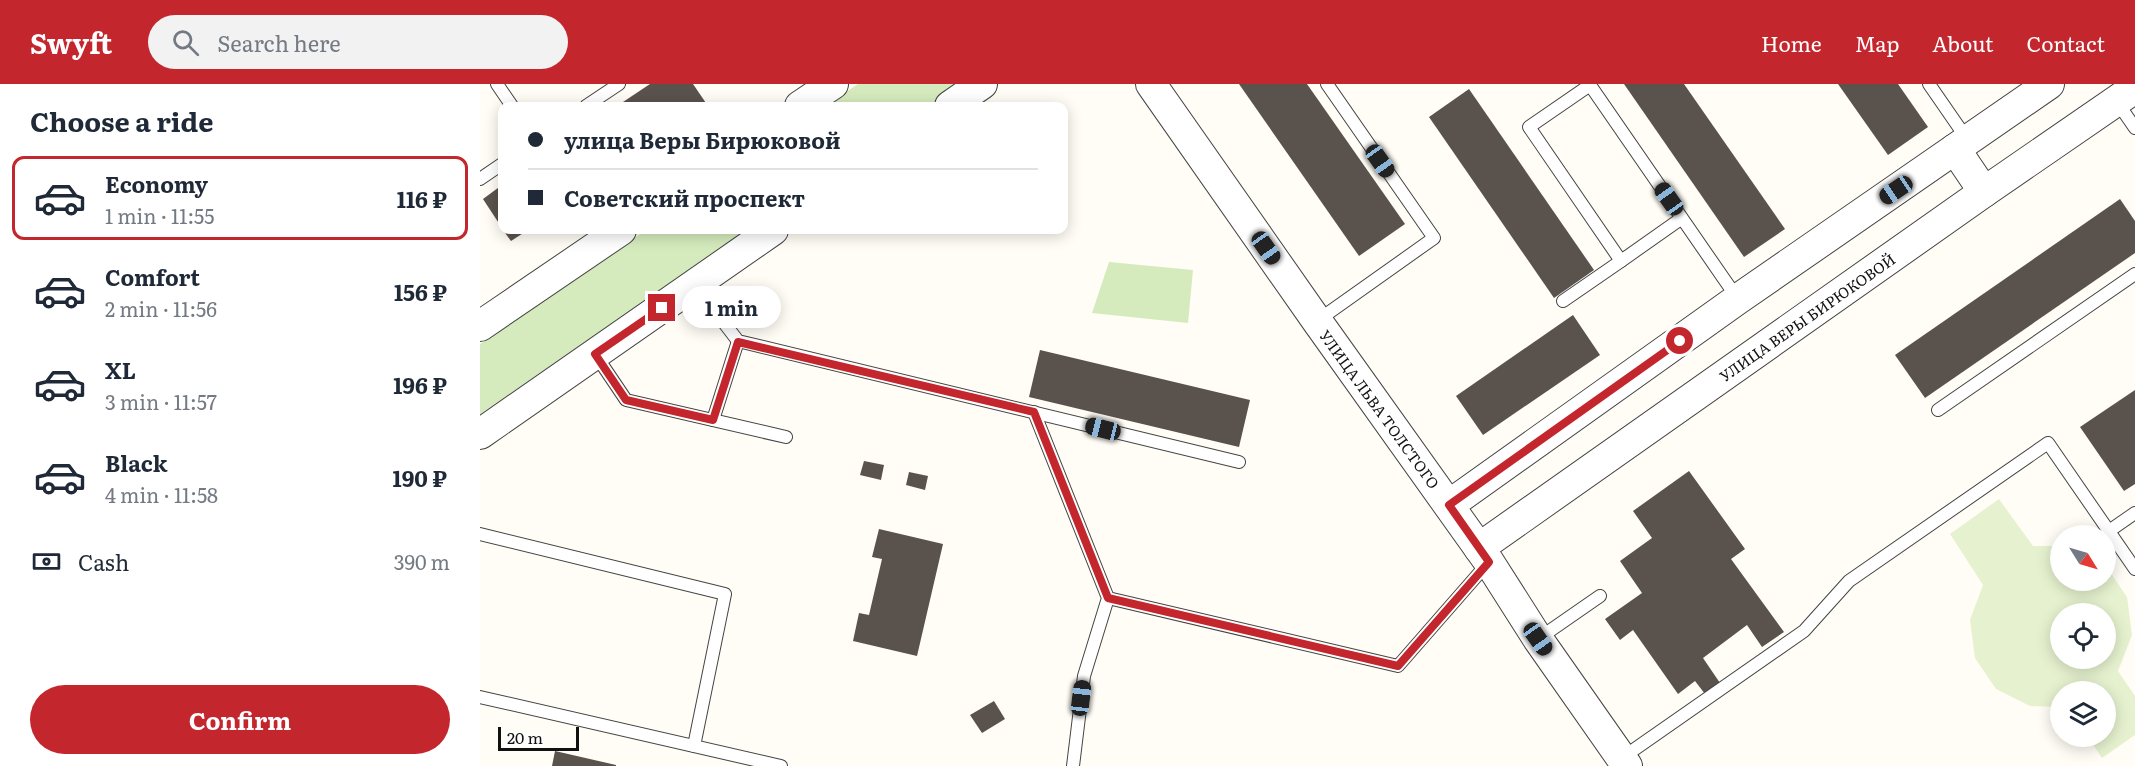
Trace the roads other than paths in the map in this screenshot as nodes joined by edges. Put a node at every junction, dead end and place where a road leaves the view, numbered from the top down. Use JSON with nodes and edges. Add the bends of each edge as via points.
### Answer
{"nodes":[{"id":1,"x":497,"y":84,"type":"edge"},
{"id":2,"x":833,"y":84,"type":"edge"},
{"id":3,"x":982,"y":84,"type":"edge"},
{"id":4,"x":1151,"y":84,"type":"edge"},
{"id":5,"x":1327,"y":84,"type":"edge"},
{"id":6,"x":1929,"y":84,"type":"edge"},
{"id":7,"x":2049,"y":84,"type":"edge"},
{"id":8,"x":610,"y":86,"type":"edge"},
{"id":9,"x":2126,"y":94,"type":"edge"},
{"id":10,"x":509,"y":102,"type":"edge"},
{"id":11,"x":591,"y":102,"type":"edge"},
{"id":12,"x":806,"y":102,"type":"edge"},
{"id":13,"x":956,"y":102,"type":"edge"},
{"id":14,"x":2135,"y":128,"type":"edge"},
{"id":15,"x":1962,"y":145,"type":"junction"},
{"id":16,"x":498,"y":167,"type":"edge"},
{"id":17,"x":480,"y":179,"type":"edge"},
{"id":18,"x":1984,"y":192,"type":"junction"},
{"id":19,"x":1682,"y":218,"type":"junction"},
{"id":20,"x":615,"y":234,"type":"edge"},
{"id":21,"x":767,"y":234,"type":"edge"},
{"id":22,"x":1621,"y":261,"type":"junction"},
{"id":23,"x":2135,"y":274,"type":"edge"},
{"id":24,"x":695,"y":284,"type":"junction"},
{"id":25,"x":1738,"y":299,"type":"junction"},
{"id":26,"x":1563,"y":301,"type":"dead end"},
{"id":27,"x":1317,"y":321,"type":"junction"},
{"id":28,"x":480,"y":326,"type":"edge"},
{"id":29,"x":738,"y":342,"type":"junction"},
{"id":30,"x":595,"y":354,"type":"junction"},
{"id":31,"x":1938,"y":410,"type":"dead end"},
{"id":32,"x":1034,"y":412,"type":"junction"},
{"id":33,"x":713,"y":420,"type":"junction"},
{"id":34,"x":480,"y":434,"type":"edge"},
{"id":35,"x":786,"y":437,"type":"dead end"},
{"id":36,"x":1239,"y":462,"type":"dead end"},
{"id":37,"x":1449,"y":505,"type":"junction"},
{"id":38,"x":2135,"y":513,"type":"edge"},
{"id":39,"x":2105,"y":525,"type":"edge"},
{"id":40,"x":2116,"y":526,"type":"edge"},
{"id":41,"x":480,"y":534,"type":"edge"},
{"id":42,"x":2116,"y":541,"type":"edge"},
{"id":43,"x":1484,"y":555,"type":"junction"},
{"id":44,"x":2135,"y":569,"type":"edge"},
{"id":45,"x":1600,"y":596,"type":"dead end"},
{"id":46,"x":1108,"y":598,"type":"junction"},
{"id":47,"x":1538,"y":639,"type":"junction"},
{"id":48,"x":480,"y":697,"type":"edge"},
{"id":49,"x":694,"y":746,"type":"junction"},
{"id":50,"x":1624,"y":762,"type":"edge"},
{"id":51,"x":781,"y":766,"type":"edge"},
{"id":52,"x":1073,"y":766,"type":"edge"}],
"edges":[{"from":1,"to":10,"type":"lane"},
{"from":2,"to":12,"type":"street"},
{"from":3,"to":13,"type":"street"},
{"from":4,"to":27,"type":"street","name":"УЛИЦА ЛЬВА ТОЛСТОГО"},
{"from":5,"to":27,"type":"lane","via":[[1434,238]]},
{"from":6,"to":15,"type":"lane"},
{"from":7,"to":15,"type":"street"},
{"from":8,"to":11,"type":"lane"},
{"from":9,"to":14,"type":"lane"},
{"from":9,"to":18,"type":"street","name":"УЛИЦА ВЕРЫ БИРЮКОВОЙ"},
{"from":15,"to":18,"type":"street"},
{"from":15,"to":25,"type":"street"},
{"from":16,"to":17,"type":"lane"},
{"from":18,"to":43,"type":"street","name":"УЛИЦА ВЕРЫ БИРЮКОВОЙ"},
{"from":19,"to":22,"type":"lane"},
{"from":19,"to":22,"type":"lane","via":[[1590,85],[1529,127]]},
{"from":19,"to":25,"type":"lane"},
{"from":20,"to":28,"type":"street"},
{"from":21,"to":24,"type":"street"},
{"from":22,"to":26,"type":"lane"},
{"from":23,"to":31,"type":"lane"},
{"from":24,"to":29,"type":"lane"},
{"from":24,"to":30,"type":"street"},
{"from":25,"to":37,"type":"street"},
{"from":27,"to":37,"type":"street","name":"УЛИЦА ЛЬВА ТОЛСТОГО"},
{"from":29,"to":32,"type":"lane"},
{"from":29,"to":33,"type":"lane"},
{"from":30,"to":33,"type":"lane","via":[[626,400]]},
{"from":30,"to":34,"type":"street"},
{"from":32,"to":36,"type":"lane"},
{"from":32,"to":46,"type":"lane"},
{"from":33,"to":35,"type":"lane"},
{"from":37,"to":43,"type":"street","name":"УЛИЦА ЛЬВА ТОЛСТОГО"},
{"from":38,"to":40,"type":"lane"},
{"from":39,"to":50,"type":"lane","via":[[2048,443],[1849,581],[1804,631]]},
{"from":41,"to":49,"type":"lane","via":[[725,594]]},
{"from":42,"to":44,"type":"lane"},
{"from":43,"to":46,"type":"lane","via":[[1398,666]]},
{"from":43,"to":47,"type":"street","name":"УЛИЦА ЛЬВА ТОЛСТОГО"},
{"from":45,"to":47,"type":"lane"},
{"from":46,"to":52,"type":"lane","via":[[1084,676]]},
{"from":47,"to":50,"type":"street","name":"УЛИЦА ЛЬВА ТОЛСТОГО"},
{"from":48,"to":49,"type":"lane"},
{"from":49,"to":51,"type":"lane"}]}
